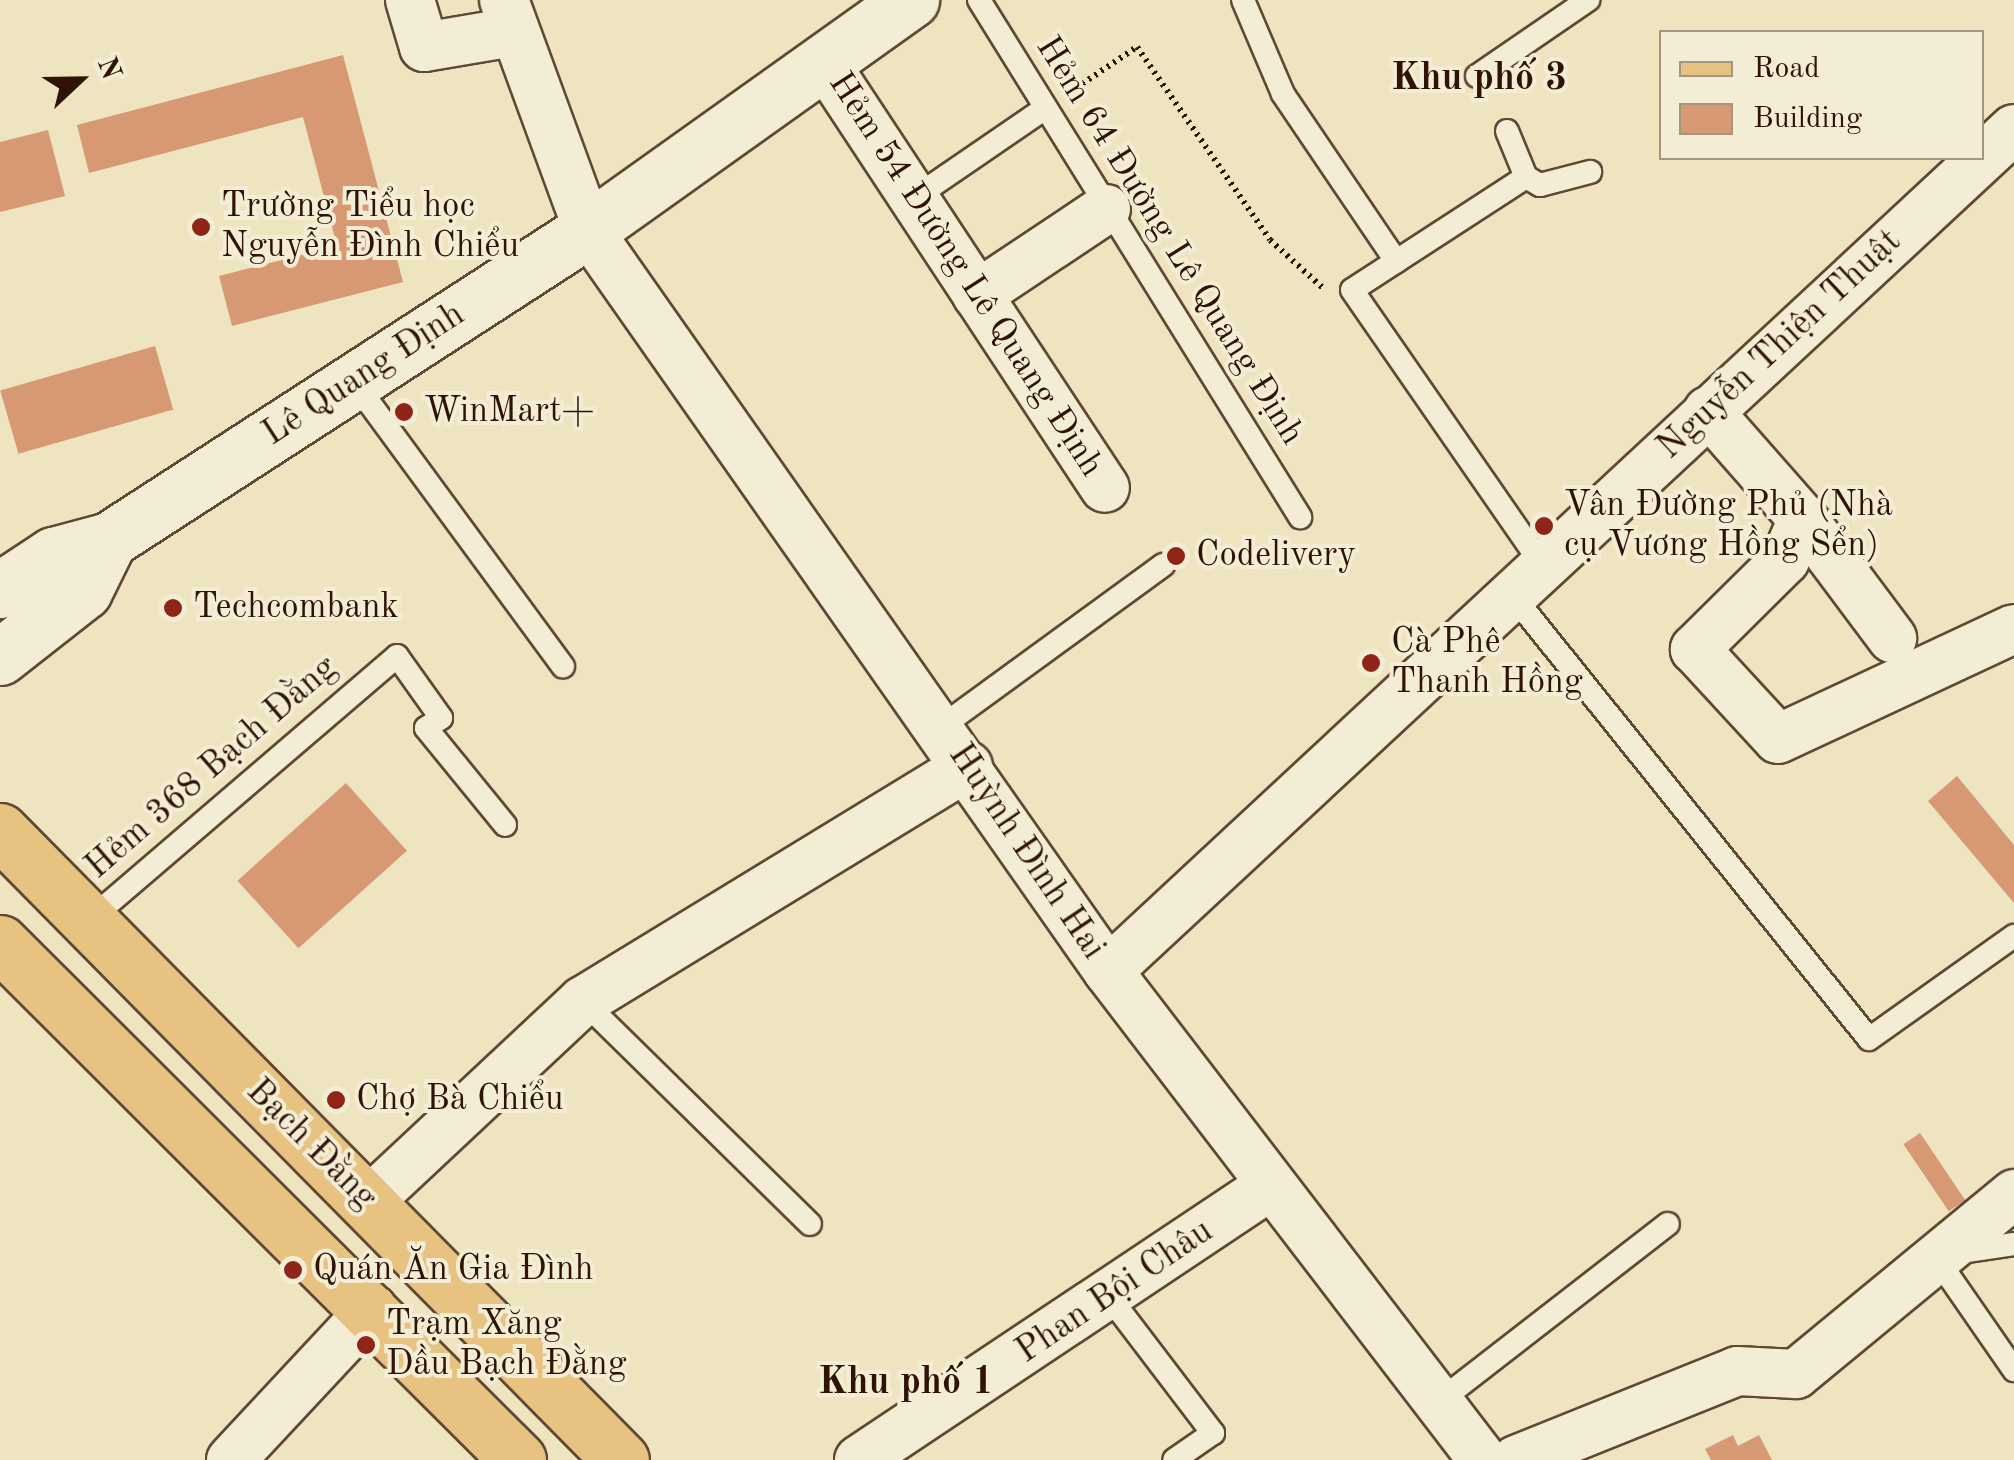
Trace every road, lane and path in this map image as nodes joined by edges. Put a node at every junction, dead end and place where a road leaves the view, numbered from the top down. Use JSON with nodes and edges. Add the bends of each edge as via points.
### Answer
{"nodes":[{"id":1,"x":410,"y":0,"type":"edge"},
{"id":2,"x":911,"y":0,"type":"edge"},
{"id":3,"x":979,"y":0,"type":"edge"},
{"id":4,"x":1243,"y":0,"type":"edge"},
{"id":5,"x":1588,"y":0,"type":"edge"},
{"id":6,"x":508,"y":16,"type":"edge"},
{"id":7,"x":824,"y":62,"type":"junction"},
{"id":8,"x":1477,"y":76,"type":"dead end"},
{"id":9,"x":1044,"y":109,"type":"junction"},
{"id":10,"x":2014,"y":129,"type":"edge"},
{"id":11,"x":1507,"y":132,"type":"dead end"},
{"id":12,"x":1984,"y":157,"type":"edge"},
{"id":13,"x":1980,"y":160,"type":"edge"},
{"id":14,"x":1590,"y":172,"type":"dead end"},
{"id":15,"x":1526,"y":176,"type":"junction"},
{"id":16,"x":914,"y":198,"type":"junction"},
{"id":17,"x":1106,"y":209,"type":"junction"},
{"id":18,"x":588,"y":230,"type":"junction"},
{"id":19,"x":1396,"y":261,"type":"junction"},
{"id":20,"x":977,"y":295,"type":"junction"},
{"id":21,"x":1388,"y":342,"type":"junction"},
{"id":22,"x":354,"y":382,"type":"junction"},
{"id":23,"x":1708,"y":411,"type":"junction"},
{"id":24,"x":1105,"y":488,"type":"dead end"},
{"id":25,"x":1300,"y":517,"type":"dead end"},
{"id":26,"x":1803,"y":518,"type":"junction"},
{"id":27,"x":109,"y":540,"type":"junction"},
{"id":28,"x":1163,"y":565,"type":"dead end"},
{"id":29,"x":1528,"y":581,"type":"junction"},
{"id":30,"x":0,"y":590,"type":"edge"},
{"id":31,"x":2014,"y":629,"type":"edge"},
{"id":32,"x":1892,"y":638,"type":"dead end"},
{"id":33,"x":0,"y":657,"type":"edge"},
{"id":34,"x":563,"y":667,"type":"dead end"},
{"id":35,"x":941,"y":727,"type":"junction"},
{"id":36,"x":968,"y":766,"type":"junction"},
{"id":37,"x":506,"y":825,"type":"dead end"},
{"id":38,"x":0,"y":831,"type":"edge"},
{"id":39,"x":88,"y":920,"type":"junction"},
{"id":40,"x":2014,"y":936,"type":"edge"},
{"id":41,"x":0,"y":943,"type":"edge"},
{"id":42,"x":1108,"y":971,"type":"junction"},
{"id":43,"x":584,"y":1001,"type":"junction"},
{"id":44,"x":1268,"y":1187,"type":"junction"},
{"id":45,"x":2014,"y":1194,"type":"edge"},
{"id":46,"x":368,"y":1202,"type":"junction"},
{"id":47,"x":810,"y":1224,"type":"dead end"},
{"id":48,"x":1668,"y":1224,"type":"dead end"},
{"id":49,"x":2014,"y":1244,"type":"edge"},
{"id":50,"x":1935,"y":1256,"type":"junction"},
{"id":51,"x":1110,"y":1298,"type":"junction"},
{"id":52,"x":372,"y":1309,"type":"junction"},
{"id":53,"x":2014,"y":1370,"type":"edge"},
{"id":54,"x":1437,"y":1403,"type":"junction"},
{"id":55,"x":867,"y":1458,"type":"edge"},
{"id":56,"x":231,"y":1460,"type":"edge"},
{"id":57,"x":518,"y":1460,"type":"edge"},
{"id":58,"x":621,"y":1460,"type":"edge"},
{"id":59,"x":1174,"y":1460,"type":"edge"},
{"id":60,"x":1483,"y":1460,"type":"edge"},
{"id":61,"x":1516,"y":1460,"type":"edge"}],
"edges":[{"from":1,"to":6,"type":"street","via":[[424,47]]},
{"from":2,"to":7,"type":"main road","name":"Lê Quang Định"},
{"from":3,"to":9,"type":"lane","name":"Hẻm 64 Đường Lê Quang Định"},
{"from":4,"to":19,"type":"lane","via":[[1283,94]]},
{"from":5,"to":8,"type":"lane"},
{"from":6,"to":18,"type":"street","name":"Huỳnh Đình Hai"},
{"from":7,"to":16,"type":"street","name":"Hẻm 54 Đường Lê Quang Định"},
{"from":7,"to":18,"type":"main road","name":"Lê Quang Định"},
{"from":9,"to":16,"type":"lane"},
{"from":9,"to":17,"type":"lane","name":"Hẻm 64 Đường Lê Quang Định"},
{"from":9,"to":21,"type":"path","via":[[1137,48],[1270,240]]},
{"from":10,"to":12,"type":"street","name":"Nguyễn Thiện Thuật"},
{"from":11,"to":15,"type":"lane"},
{"from":13,"to":23,"type":"street","name":"Nguyễn Thiện Thuật"},
{"from":14,"to":15,"type":"lane","via":[[1540,186]]},
{"from":15,"to":19,"type":"lane"},
{"from":16,"to":20,"type":"street","name":"Hẻm 54 Đường Lê Quang Định"},
{"from":17,"to":20,"type":"street"},
{"from":17,"to":25,"type":"lane","name":"Hẻm 64 Đường Lê Quang Định"},
{"from":18,"to":22,"type":"main road","name":"Lê Quang Định"},
{"from":18,"to":35,"type":"street","name":"Huỳnh Đình Hai"},
{"from":19,"to":21,"type":"lane","via":[[1352,290]]},
{"from":20,"to":24,"type":"street","name":"Hẻm 54 Đường Lê Quang Định"},
{"from":21,"to":29,"type":"lane"},
{"from":22,"to":27,"type":"main road","name":"Lê Quang Định"},
{"from":22,"to":34,"type":"lane"},
{"from":23,"to":26,"type":"street"},
{"from":23,"to":29,"type":"street","name":"Nguyễn Thiện Thuật"},
{"from":26,"to":31,"type":"street","via":[[1785,560],[1695,649],[1778,739]]},
{"from":26,"to":32,"type":"street"},
{"from":27,"to":30,"type":"main road","name":"Lê Quang Định","via":[[53,556]]},
{"from":27,"to":33,"type":"main road","via":[[84,591]]},
{"from":28,"to":35,"type":"lane"},
{"from":29,"to":40,"type":"lane","via":[[1868,1040]]},
{"from":29,"to":42,"type":"street","name":"Nguyễn Thiện Thuật"},
{"from":35,"to":36,"type":"street","name":"Huỳnh Đình Hai"},
{"from":36,"to":42,"type":"street","name":"Huỳnh Đình Hai"},
{"from":36,"to":43,"type":"street"},
{"from":37,"to":39,"type":"lane","name":"Hẻm 368 Bạch Đằng","via":[[426,728],[441,718],[397,656]]},
{"from":38,"to":39,"type":"main road","name":"Bạch Đằng"},
{"from":39,"to":46,"type":"main road","name":"Bạch Đằng"},
{"from":41,"to":52,"type":"main road","name":"Bạch Đằng"},
{"from":42,"to":44,"type":"street","name":"Huỳnh Đình Hai"},
{"from":43,"to":46,"type":"street"},
{"from":43,"to":47,"type":"lane"},
{"from":44,"to":51,"type":"street","name":"Phan Bội Châu"},
{"from":44,"to":54,"type":"street","name":"Huỳnh Đình Hai"},
{"from":45,"to":50,"type":"street"},
{"from":46,"to":58,"type":"main road","name":"Bạch Đằng"},
{"from":48,"to":54,"type":"lane"},
{"from":49,"to":50,"type":"lane"},
{"from":50,"to":53,"type":"lane"},
{"from":50,"to":61,"type":"street","via":[[1796,1374],[1737,1371]]},
{"from":51,"to":55,"type":"street","name":"Phan Bội Châu"},
{"from":51,"to":59,"type":"lane","via":[[1214,1432]]},
{"from":52,"to":56,"type":"street"},
{"from":52,"to":57,"type":"main road","name":"Bạch Đằng"},
{"from":54,"to":60,"type":"street","name":"Huỳnh Đình Hai"}]}
